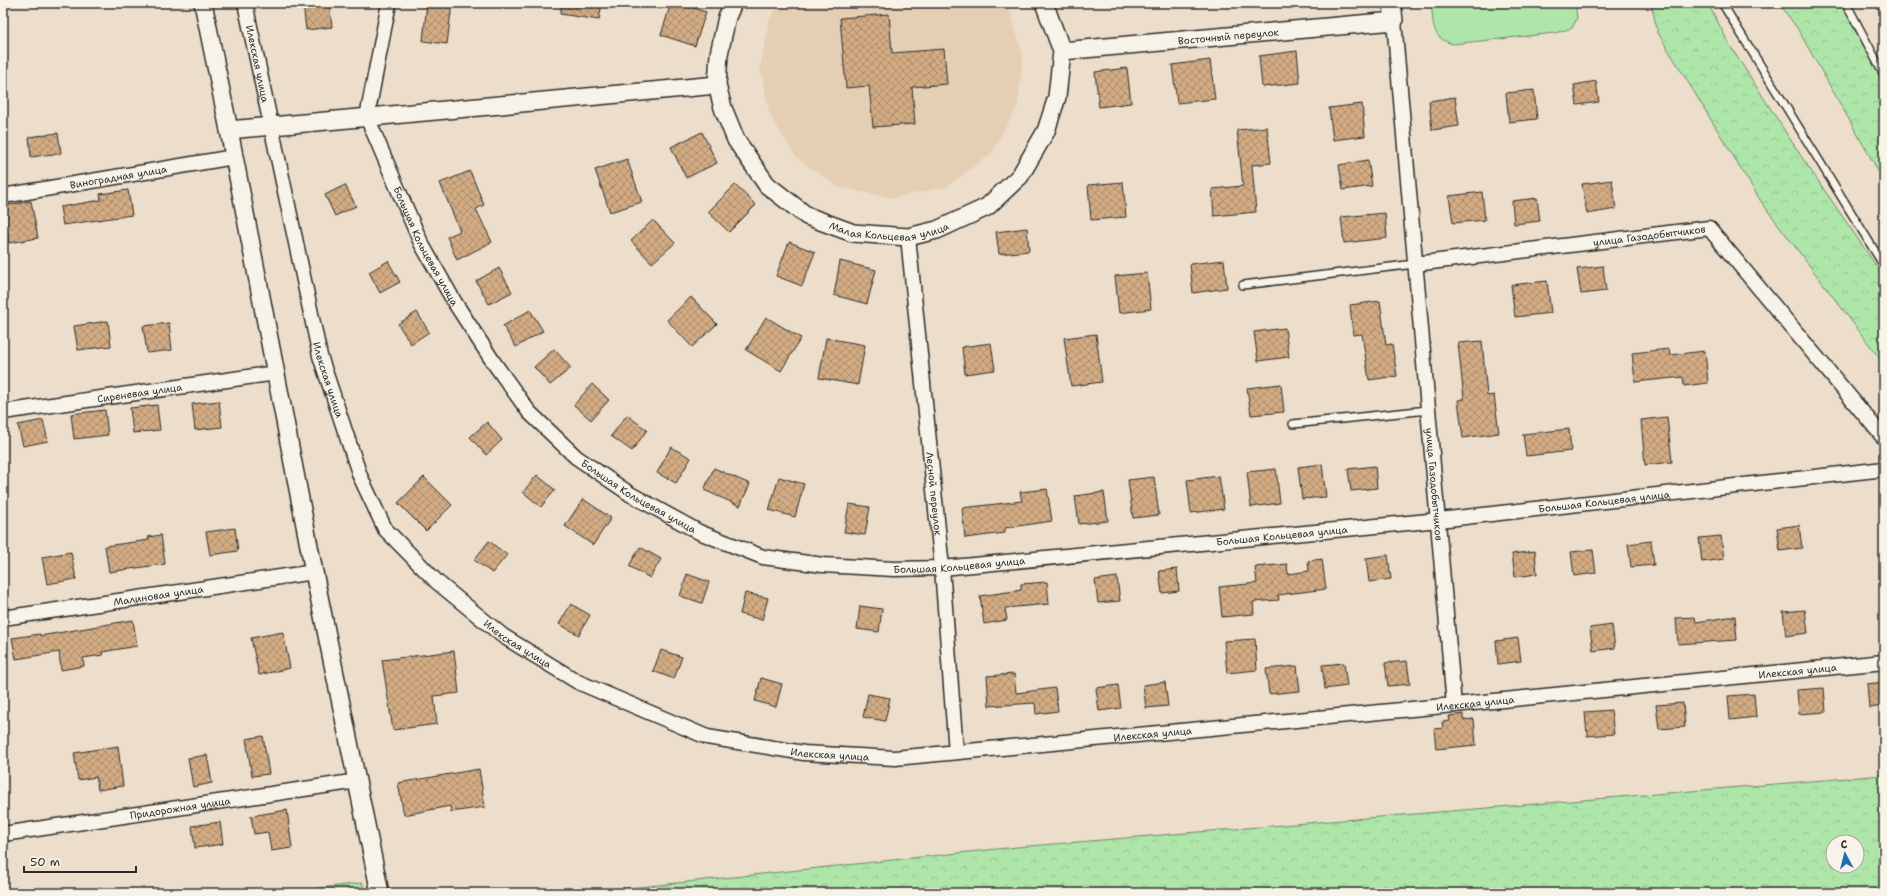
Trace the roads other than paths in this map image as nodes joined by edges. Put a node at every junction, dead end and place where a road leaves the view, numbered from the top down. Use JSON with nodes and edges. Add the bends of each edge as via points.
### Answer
{"nodes":[{"id":1,"x":203,"y":3,"type":"edge"},
{"id":2,"x":245,"y":3,"type":"edge"},
{"id":3,"x":389,"y":3,"type":"edge"},
{"id":4,"x":733,"y":3,"type":"edge"},
{"id":5,"x":1044,"y":3,"type":"edge"},
{"id":6,"x":1392,"y":3,"type":"edge"},
{"id":7,"x":1722,"y":3,"type":"edge"},
{"id":8,"x":1846,"y":3,"type":"edge"},
{"id":9,"x":1394,"y":21,"type":"junction"},
{"id":10,"x":1062,"y":50,"type":"junction"},
{"id":11,"x":1884,"y":75,"type":"edge"},
{"id":12,"x":716,"y":85,"type":"junction"},
{"id":13,"x":367,"y":117,"type":"junction"},
{"id":14,"x":271,"y":127,"type":"junction"},
{"id":15,"x":229,"y":130,"type":"junction"},
{"id":16,"x":234,"y":157,"type":"junction"},
{"id":17,"x":3,"y":196,"type":"edge"},
{"id":18,"x":908,"y":237,"type":"junction"},
{"id":19,"x":1415,"y":264,"type":"junction"},
{"id":20,"x":1884,"y":266,"type":"edge"},
{"id":21,"x":1243,"y":285,"type":"dead end"},
{"id":22,"x":276,"y":374,"type":"junction"},
{"id":23,"x":1428,"y":410,"type":"junction"},
{"id":24,"x":3,"y":412,"type":"edge"},
{"id":25,"x":1293,"y":424,"type":"dead end"},
{"id":26,"x":1884,"y":438,"type":"edge"},
{"id":27,"x":1884,"y":469,"type":"edge"},
{"id":28,"x":1439,"y":520,"type":"junction"},
{"id":29,"x":942,"y":568,"type":"junction"},
{"id":30,"x":314,"y":572,"type":"junction"},
{"id":31,"x":3,"y":618,"type":"edge"},
{"id":32,"x":1884,"y":662,"type":"edge"},
{"id":33,"x":1454,"y":705,"type":"junction"},
{"id":34,"x":956,"y":752,"type":"junction"},
{"id":35,"x":358,"y":781,"type":"junction"},
{"id":36,"x":3,"y":834,"type":"edge"},
{"id":37,"x":380,"y":893,"type":"edge"}],
"edges":[{"from":1,"to":15,"type":"street"},
{"from":2,"to":14,"type":"street","name":"Илекская улица"},
{"from":3,"to":13,"type":"street"},
{"from":4,"to":12,"type":"street","name":"Малая Кольцевая улица","via":[[727,17],[719,54]]},
{"from":5,"to":10,"type":"street","name":"Малая Кольцевая улица"},
{"from":6,"to":9,"type":"street","name":"улица Газодобытчиков"},
{"from":7,"to":20,"type":"lane"},
{"from":8,"to":11,"type":"lane"},
{"from":9,"to":10,"type":"street","name":"Восточный переулок"},
{"from":9,"to":19,"type":"street","name":"улица Газодобытчиков"},
{"from":10,"to":18,"type":"street","name":"Малая Кольцевая улица","via":[[1057,97],[1048,124],[1020,176],[987,207],[937,230]]},
{"from":12,"to":13,"type":"street"},
{"from":12,"to":18,"type":"street","name":"Малая Кольцевая улица","via":[[736,140],[767,185],[807,216],[853,233]]},
{"from":13,"to":14,"type":"street"},
{"from":13,"to":29,"type":"street","name":"Большая Кольцевая улица","via":[[420,243],[455,303],[529,412],[576,458],[630,494],[700,532],[763,557],[823,565],[894,569]]},
{"from":14,"to":15,"type":"street"},
{"from":14,"to":34,"type":"street","name":"Илекская улица","via":[[320,356],[360,476],[385,529],[437,582],[503,636],[578,682],[707,737],[804,753],[895,758]]},
{"from":15,"to":16,"type":"street"},
{"from":16,"to":17,"type":"street","name":"Виноградная улица"},
{"from":16,"to":22,"type":"street"},
{"from":18,"to":29,"type":"street","name":"Лесной переулок"},
{"from":19,"to":21,"type":"lane"},
{"from":19,"to":23,"type":"street","name":"улица Газодобытчиков"},
{"from":19,"to":26,"type":"street","name":"улица Газодобытчиков","via":[[1709,228]]},
{"from":22,"to":24,"type":"street","name":"Сиреневая улица"},
{"from":22,"to":30,"type":"street"},
{"from":23,"to":25,"type":"lane"},
{"from":23,"to":28,"type":"street","name":"улица Газодобытчиков"},
{"from":27,"to":28,"type":"street","name":"Большая Кольцевая улица"},
{"from":28,"to":29,"type":"street","name":"Большая Кольцевая улица"},
{"from":28,"to":33,"type":"street","name":"улица Газодобытчиков"},
{"from":29,"to":34,"type":"street","name":"Лесной переулок"},
{"from":30,"to":31,"type":"street","name":"Малиновая улица"},
{"from":30,"to":35,"type":"street"},
{"from":32,"to":33,"type":"street","name":"Илекская улица"},
{"from":33,"to":34,"type":"street","name":"Илекская улица"},
{"from":35,"to":36,"type":"street","name":"Придорожная улица"},
{"from":35,"to":37,"type":"street"}]}
